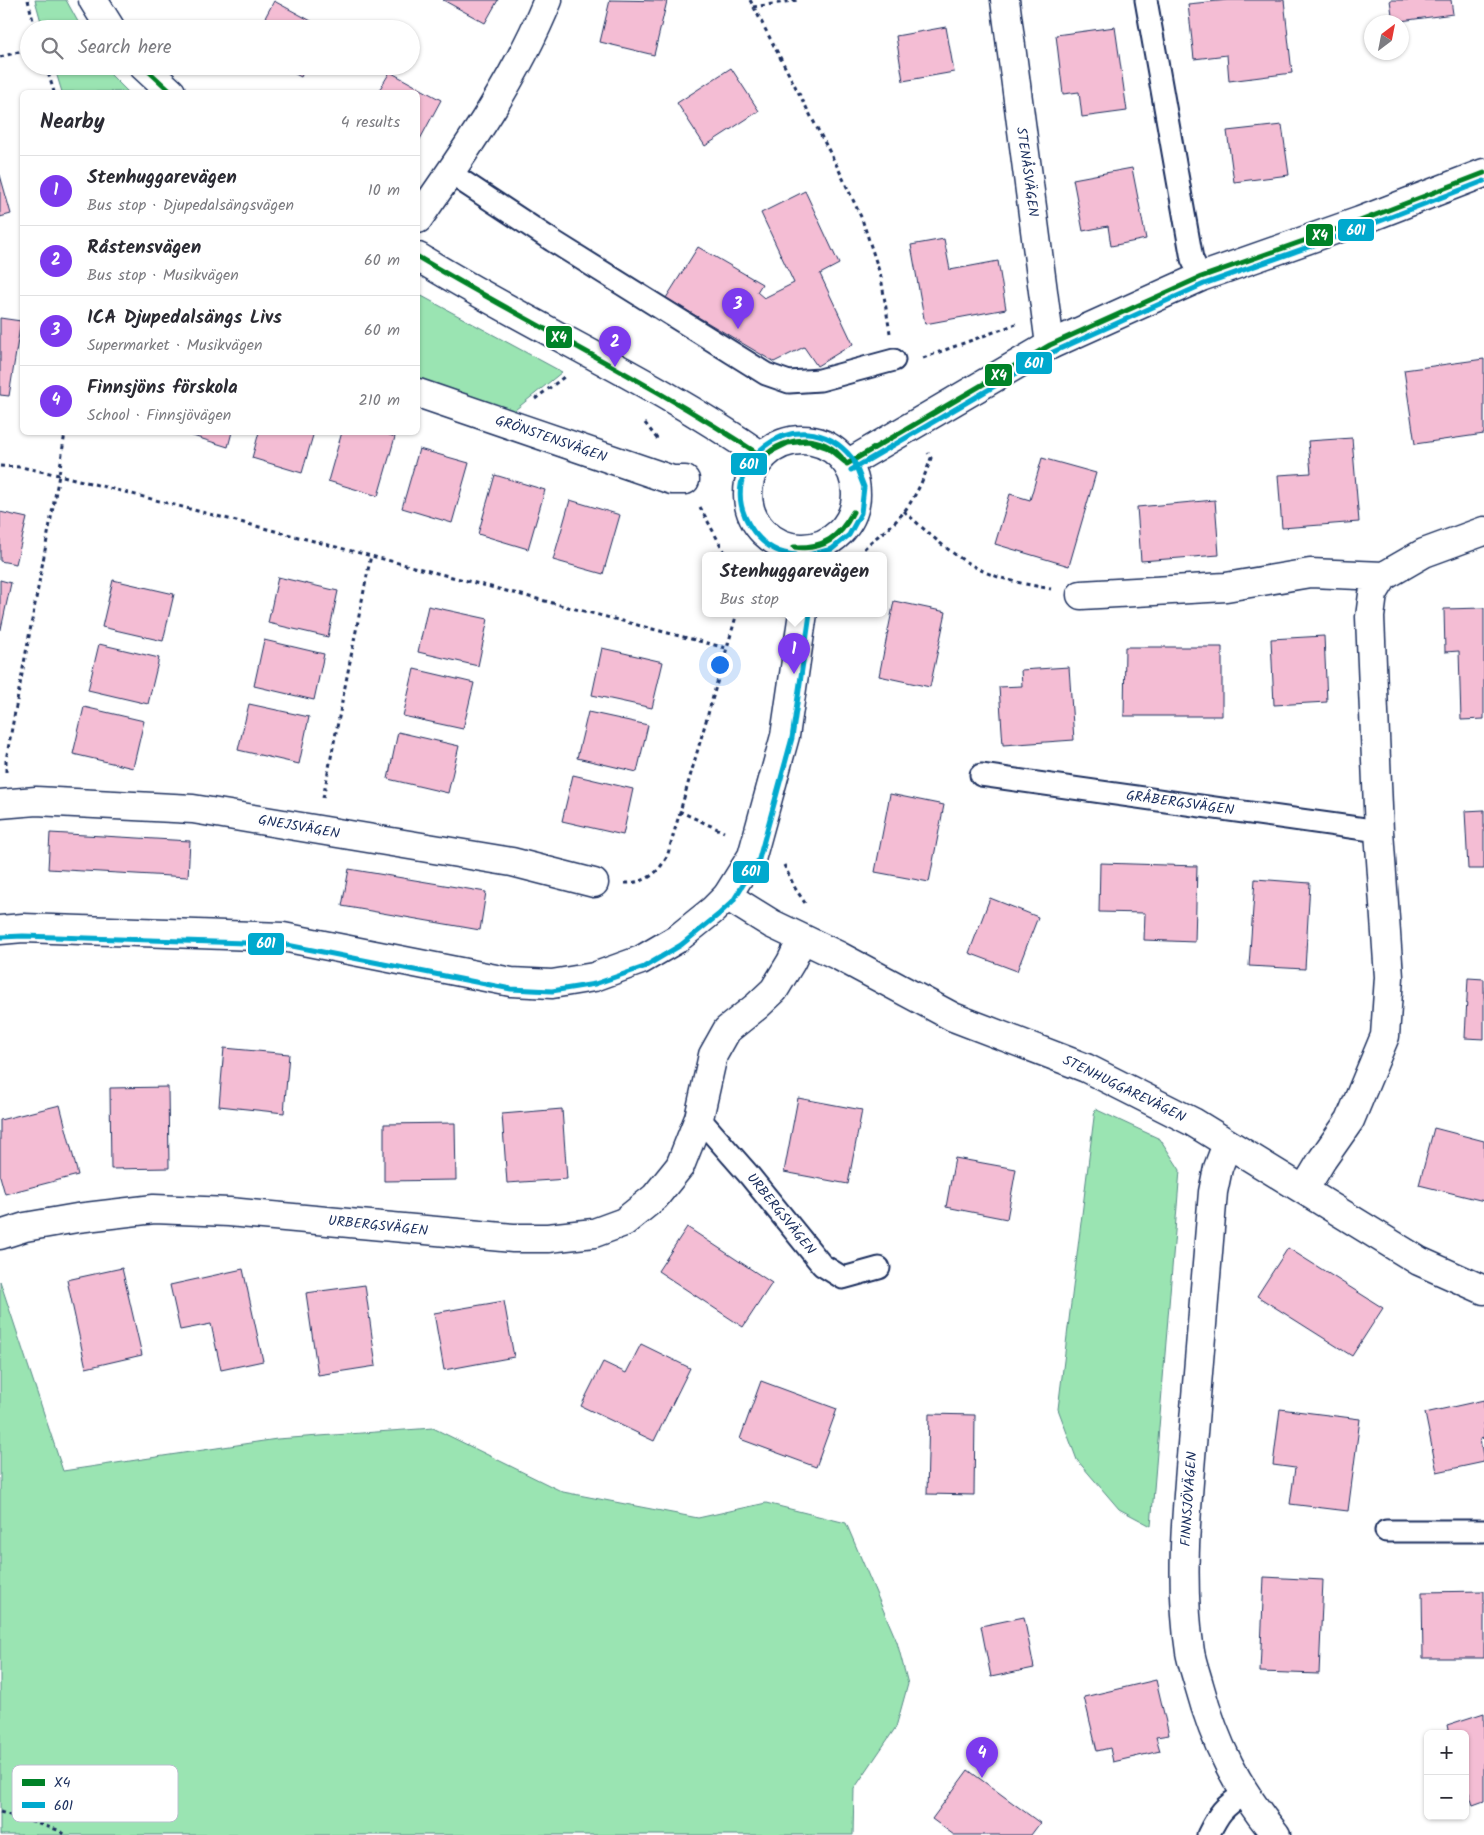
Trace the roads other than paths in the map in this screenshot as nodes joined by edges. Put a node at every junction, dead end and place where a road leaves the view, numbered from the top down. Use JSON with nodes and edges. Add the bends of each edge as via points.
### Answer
{"nodes":[{"id":1,"x":93,"y":0,"type":"edge"},
{"id":2,"x":548,"y":0,"type":"edge"},
{"id":3,"x":1005,"y":0,"type":"edge"},
{"id":4,"x":1146,"y":0,"type":"edge"},
{"id":5,"x":105,"y":20,"type":"edge"},
{"id":6,"x":153,"y":75,"type":"edge"},
{"id":7,"x":169,"y":90,"type":"edge"},
{"id":8,"x":450,"y":173,"type":"junction"},
{"id":9,"x":1484,"y":173,"type":"edge"},
{"id":10,"x":420,"y":216,"type":"edge"},
{"id":11,"x":420,"y":258,"type":"edge"},
{"id":12,"x":1201,"y":277,"type":"junction"},
{"id":13,"x":1050,"y":345,"type":"junction"},
{"id":14,"x":894,"y":360,"type":"road end"},
{"id":15,"x":420,"y":394,"type":"edge"},
{"id":16,"x":763,"y":457,"type":"junction"},
{"id":17,"x":847,"y":464,"type":"junction"},
{"id":18,"x":685,"y":480,"type":"dead end"},
{"id":19,"x":1484,"y":531,"type":"edge"},
{"id":20,"x":803,"y":552,"type":"edge"},
{"id":21,"x":1384,"y":576,"type":"junction"},
{"id":22,"x":1081,"y":595,"type":"road end"},
{"id":23,"x":802,"y":617,"type":"edge"},
{"id":24,"x":981,"y":775,"type":"dead end"},
{"id":25,"x":3,"y":803,"type":"edge"},
{"id":26,"x":1379,"y":832,"type":"junction"},
{"id":27,"x":594,"y":883,"type":"road end"},
{"id":28,"x":727,"y":896,"type":"junction"},
{"id":29,"x":0,"y":930,"type":"edge"},
{"id":30,"x":802,"y":939,"type":"junction"},
{"id":31,"x":699,"y":1118,"type":"junction"},
{"id":32,"x":1227,"y":1144,"type":"junction"},
{"id":33,"x":1304,"y":1190,"type":"junction"},
{"id":34,"x":0,"y":1235,"type":"edge"},
{"id":35,"x":878,"y":1268,"type":"dead end"},
{"id":36,"x":1484,"y":1290,"type":"edge"},
{"id":37,"x":1386,"y":1531,"type":"dead end"},
{"id":38,"x":1484,"y":1531,"type":"edge"},
{"id":39,"x":1244,"y":1794,"type":"junction"},
{"id":40,"x":1208,"y":1835,"type":"edge"},
{"id":41,"x":1276,"y":1835,"type":"edge"}],
"edges":[{"from":1,"to":5,"type":"street"},
{"from":2,"to":8,"type":"street","via":[[536,31],[497,100]]},
{"from":3,"to":13,"type":"street","name":"STENÅSVÄGEN"},
{"from":4,"to":12,"type":"lane","via":[[1192,259]]},
{"from":6,"to":7,"type":"street"},
{"from":8,"to":10,"type":"street"},
{"from":8,"to":14,"type":"lane","via":[[766,374],[789,382],[820,380]]},
{"from":9,"to":12,"type":"street"},
{"from":11,"to":16,"type":"street","via":[[678,401]]},
{"from":12,"to":13,"type":"street"},
{"from":13,"to":17,"type":"street"},
{"from":15,"to":18,"type":"street","name":"GRÖNSTENSVÄGEN","via":[[672,480]]},
{"from":16,"to":17,"type":"street","via":[[780,445],[806,441],[832,448]]},
{"from":16,"to":20,"type":"street","via":[[756,465],[749,484],[749,506],[753,516],[773,540]]},
{"from":17,"to":20,"type":"street","via":[[856,494],[848,524],[833,539]]},
{"from":19,"to":21,"type":"street","via":[[1424,553]]},
{"from":21,"to":22,"type":"street","via":[[1310,573],[1226,587]]},
{"from":21,"to":26,"type":"street","via":[[1373,594],[1370,617]]},
{"from":23,"to":28,"type":"street","via":[[785,736],[752,856]]},
{"from":24,"to":26,"type":"lane","name":"GRÅBERGSVÄGEN"},
{"from":25,"to":27,"type":"street","name":"GNEJSVÄGEN","via":[[36,801],[193,809],[512,862]]},
{"from":26,"to":33,"type":"street","via":[[1389,977],[1385,1036],[1350,1120]]},
{"from":28,"to":29,"type":"street","via":[[677,939],[641,960],[594,977],[552,984],[511,982],[283,937],[23,928]]},
{"from":28,"to":30,"type":"street","name":"STENHUGGAREVÄGEN"},
{"from":30,"to":31,"type":"street","name":"URBERGSVÄGEN","via":[[774,990],[727,1030],[713,1054]]},
{"from":30,"to":32,"type":"street","name":"STENHUGGAREVÄGEN","via":[[953,1017],[1086,1068],[1193,1122]]},
{"from":31,"to":34,"type":"street","name":"URBERGSVÄGEN","via":[[680,1166],[655,1197],[624,1222],[580,1236],[513,1238],[229,1212],[154,1209],[77,1218]]},
{"from":31,"to":35,"type":"lane","name":"URBERGSVÄGEN","via":[[822,1265],[843,1278]]},
{"from":32,"to":33,"type":"street","name":"STENHUGGAREVÄGEN"},
{"from":32,"to":39,"type":"street","name":"FINNSJÖVÄGEN","via":[[1213,1192],[1184,1568],[1190,1654],[1204,1706]]},
{"from":33,"to":36,"type":"street","name":"STENHUGGAREVÄGEN","via":[[1419,1261]]},
{"from":37,"to":38,"type":"lane"},
{"from":39,"to":40,"type":"lane","via":[[1219,1814]]},
{"from":39,"to":41,"type":"street","name":"FINNSJÖVÄGEN"}]}
